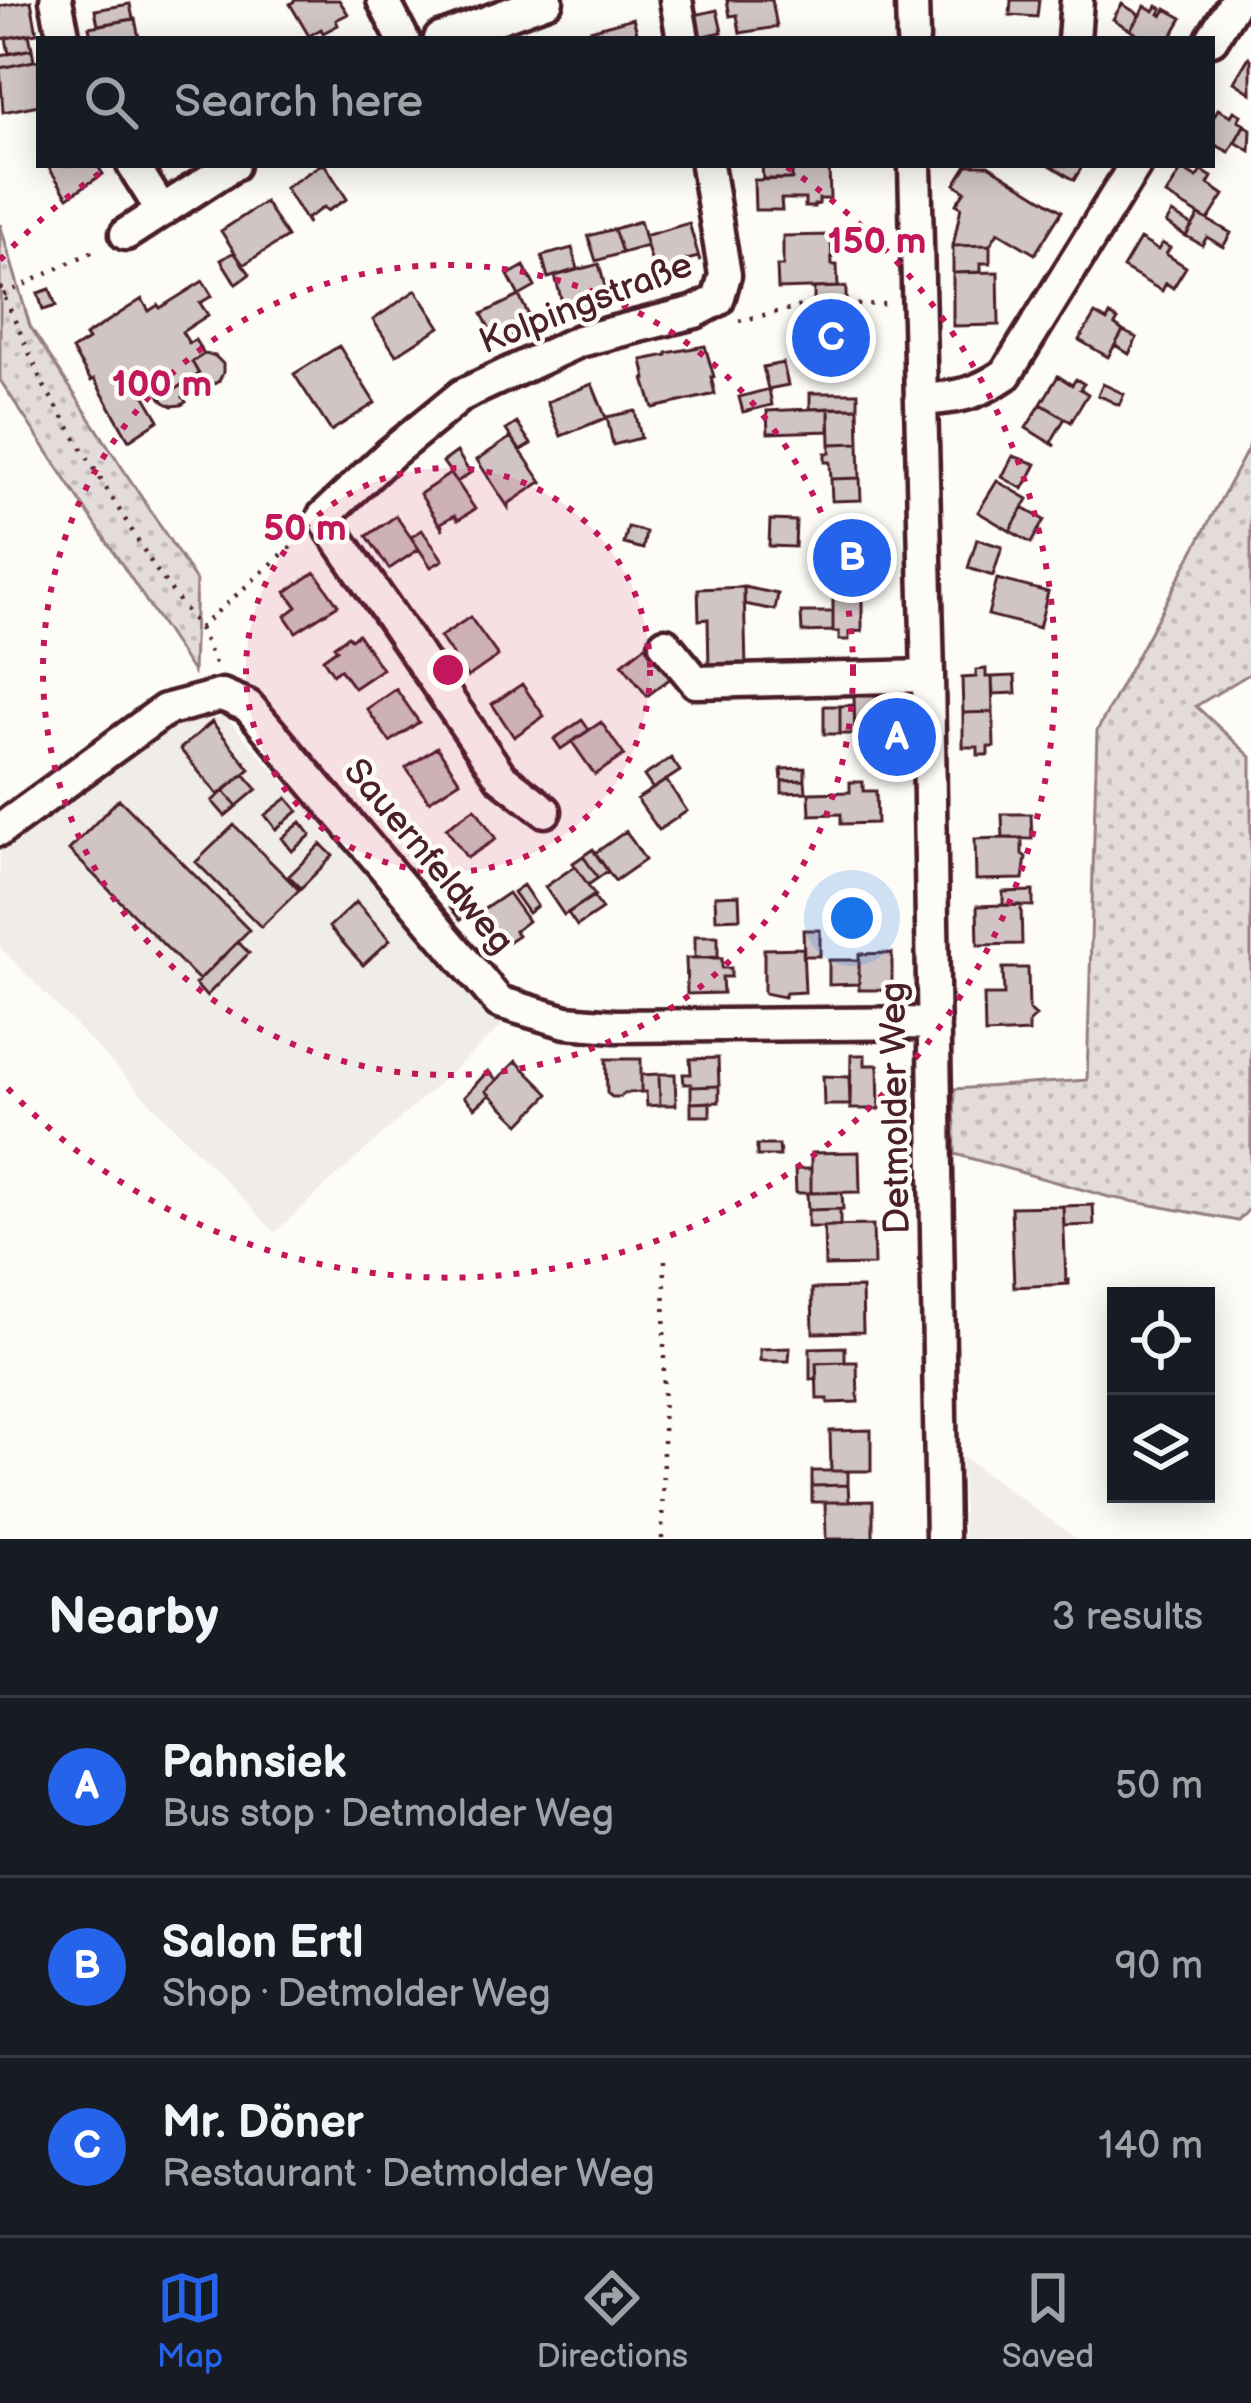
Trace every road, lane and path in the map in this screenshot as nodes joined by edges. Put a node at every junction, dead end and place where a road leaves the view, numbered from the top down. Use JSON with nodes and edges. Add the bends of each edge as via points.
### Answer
{"nodes":[{"id":1,"x":56,"y":0,"type":"edge"},
{"id":2,"x":383,"y":0,"type":"edge"},
{"id":3,"x":547,"y":0,"type":"edge"},
{"id":4,"x":676,"y":0,"type":"edge"},
{"id":5,"x":912,"y":0,"type":"edge"},
{"id":6,"x":1077,"y":0,"type":"edge"},
{"id":7,"x":1236,"y":0,"type":"edge"},
{"id":8,"x":63,"y":36,"type":"edge"},
{"id":9,"x":402,"y":36,"type":"edge"},
{"id":10,"x":448,"y":36,"type":"edge"},
{"id":11,"x":682,"y":36,"type":"edge"},
{"id":12,"x":913,"y":36,"type":"edge"},
{"id":13,"x":1074,"y":36,"type":"edge"},
{"id":14,"x":1214,"y":36,"type":"edge"},
{"id":15,"x":136,"y":168,"type":"edge"},
{"id":16,"x":228,"y":168,"type":"edge"},
{"id":17,"x":707,"y":168,"type":"edge"},
{"id":18,"x":915,"y":168,"type":"edge"},
{"id":19,"x":1133,"y":168,"type":"edge"},
{"id":20,"x":162,"y":211,"type":"junction"},
{"id":21,"x":126,"y":234,"type":"joint"},
{"id":22,"x":0,"y":286,"type":"edge"},
{"id":23,"x":2,"y":295,"type":"edge"},
{"id":24,"x":718,"y":300,"type":"junction"},
{"id":25,"x":894,"y":304,"type":"dead end"},
{"id":26,"x":922,"y":400,"type":"junction"},
{"id":27,"x":323,"y":517,"type":"junction"},
{"id":28,"x":199,"y":628,"type":"junction"},
{"id":29,"x":665,"y":644,"type":"dead end"},
{"id":30,"x":928,"y":676,"type":"junction"},
{"id":31,"x":222,"y":694,"type":"junction"},
{"id":32,"x":545,"y":811,"type":"dead end"},
{"id":33,"x":0,"y":830,"type":"edge"},
{"id":34,"x":934,"y":1023,"type":"junction"},
{"id":35,"x":665,"y":1257,"type":"dead end"},
{"id":36,"x":662,"y":1539,"type":"edge"},
{"id":37,"x":942,"y":1539,"type":"edge"}],
"edges":[{"from":1,"to":8,"type":"street"},
{"from":2,"to":9,"type":"street"},
{"from":3,"to":10,"type":"street"},
{"from":4,"to":11,"type":"street"},
{"from":5,"to":12,"type":"street"},
{"from":6,"to":13,"type":"street"},
{"from":7,"to":14,"type":"street"},
{"from":15,"to":20,"type":"street"},
{"from":16,"to":20,"type":"street"},
{"from":17,"to":24,"type":"street","name":"Kolpingstraße","via":[[725,275]]},
{"from":18,"to":26,"type":"street","name":"Detmolder Weg"},
{"from":19,"to":26,"type":"street","via":[[1006,374],[968,395]]},
{"from":20,"to":21,"type":"street"},
{"from":21,"to":23,"type":"path"},
{"from":22,"to":23,"type":"path"},
{"from":23,"to":28,"type":"path","via":[[44,386]]},
{"from":24,"to":25,"type":"path","via":[[731,323],[802,306]]},
{"from":24,"to":27,"type":"street","name":"Kolpingstraße","via":[[579,340],[462,394]]},
{"from":26,"to":30,"type":"street","name":"Detmolder Weg"},
{"from":27,"to":28,"type":"path"},
{"from":27,"to":32,"type":"street","via":[[501,777]]},
{"from":28,"to":31,"type":"path"},
{"from":29,"to":30,"type":"street","via":[[696,682]]},
{"from":30,"to":34,"type":"street","name":"Detmolder Weg"},
{"from":31,"to":33,"type":"street","via":[[165,710]]},
{"from":31,"to":34,"type":"street","name":"Sauernfeldweg","via":[[248,706],[499,1002],[566,1022],[615,1026]]},
{"from":34,"to":37,"type":"street","name":"Detmolder Weg"},
{"from":35,"to":36,"type":"path"}]}
